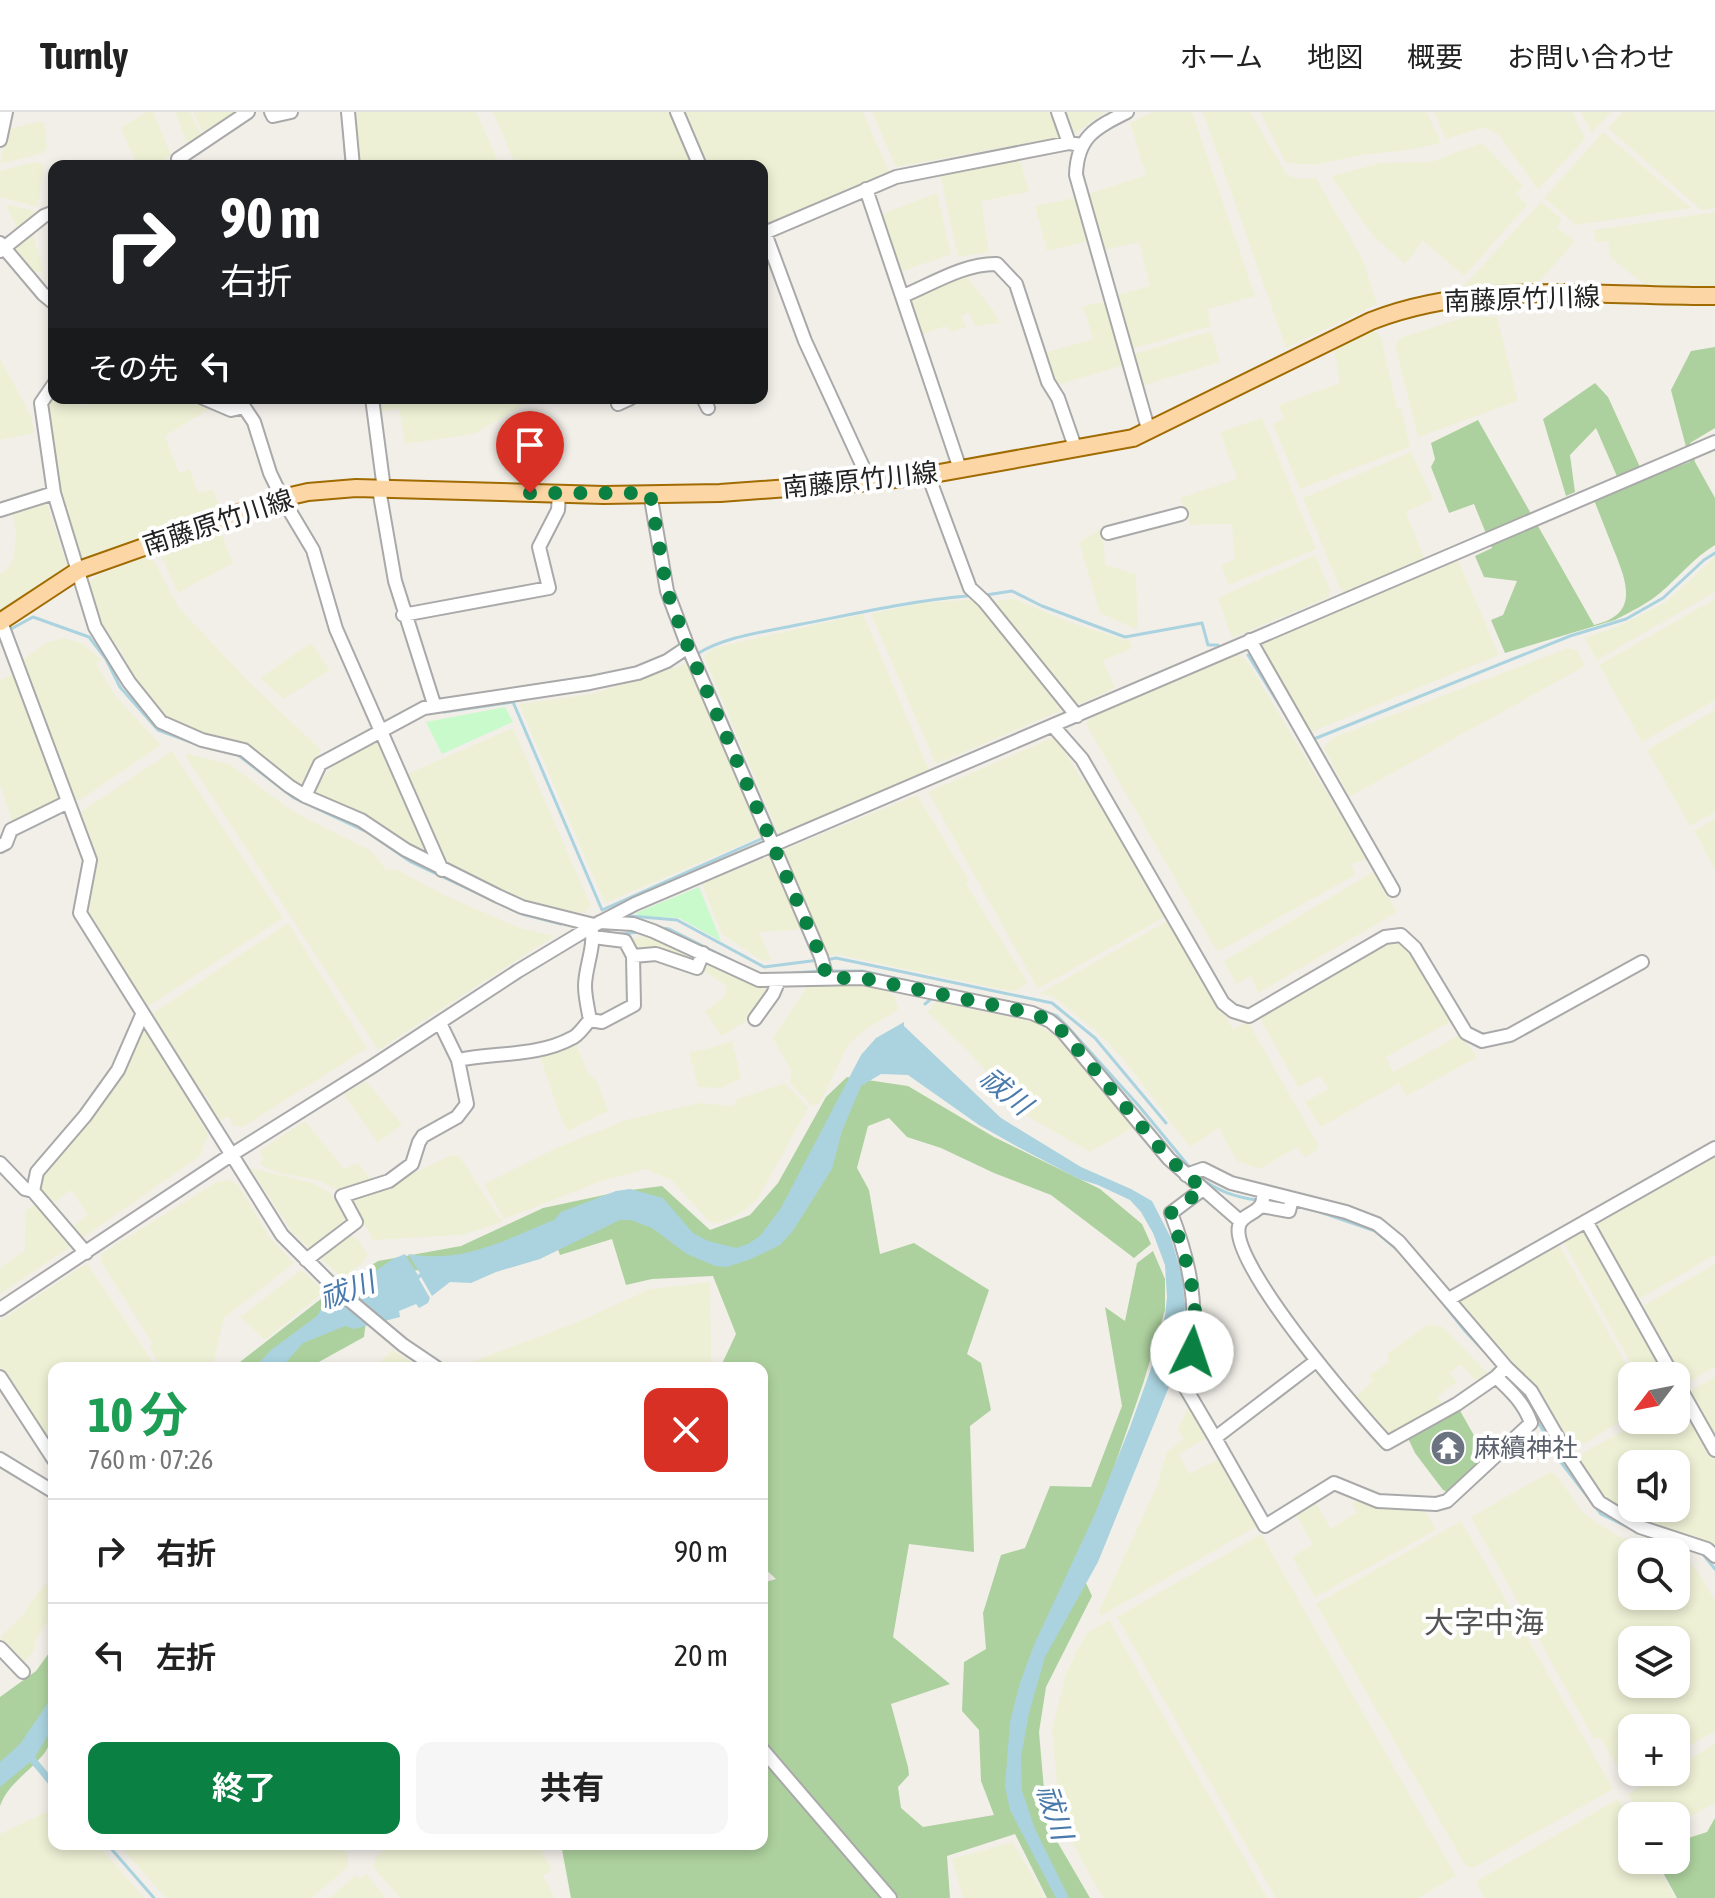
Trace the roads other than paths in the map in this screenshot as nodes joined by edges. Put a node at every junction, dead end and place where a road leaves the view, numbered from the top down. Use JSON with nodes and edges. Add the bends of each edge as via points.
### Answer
{"nodes":[{"id":1,"x":6,"y":112,"type":"edge"},
{"id":2,"x":248,"y":112,"type":"edge"},
{"id":3,"x":271,"y":112,"type":"edge"},
{"id":4,"x":291,"y":112,"type":"edge"},
{"id":5,"x":677,"y":112,"type":"edge"},
{"id":6,"x":1058,"y":112,"type":"edge"},
{"id":7,"x":1127,"y":112,"type":"edge"},
{"id":8,"x":349,"y":113,"type":"edge"},
{"id":9,"x":0,"y":140,"type":"edge"},
{"id":10,"x":1075,"y":144,"type":"junction"},
{"id":11,"x":182,"y":160,"type":"edge"},
{"id":12,"x":353,"y":160,"type":"edge"},
{"id":13,"x":697,"y":160,"type":"edge"},
{"id":14,"x":866,"y":189,"type":"junction"},
{"id":15,"x":48,"y":214,"type":"edge"},
{"id":16,"x":768,"y":232,"type":"edge"},
{"id":17,"x":768,"y":244,"type":"edge"},
{"id":18,"x":1,"y":248,"type":"edge"},
{"id":19,"x":903,"y":296,"type":"junction"},
{"id":20,"x":1715,"y":296,"type":"edge"},
{"id":21,"x":48,"y":298,"type":"edge"},
{"id":22,"x":48,"y":393,"type":"edge"},
{"id":23,"x":217,"y":404,"type":"edge"},
{"id":24,"x":243,"y":404,"type":"edge"},
{"id":25,"x":248,"y":404,"type":"edge"},
{"id":26,"x":373,"y":404,"type":"edge"},
{"id":27,"x":1149,"y":432,"type":"junction"},
{"id":28,"x":1715,"y":442,"type":"edge"},
{"id":29,"x":1075,"y":447,"type":"junction"},
{"id":30,"x":960,"y":469,"type":"junction"},
{"id":31,"x":928,"y":475,"type":"junction"},
{"id":32,"x":870,"y":482,"type":"junction"},
{"id":33,"x":381,"y":489,"type":"junction"},
{"id":34,"x":54,"y":493,"type":"junction"},
{"id":35,"x":650,"y":493,"type":"junction"},
{"id":36,"x":559,"y":494,"type":"junction"},
{"id":37,"x":282,"y":498,"type":"junction"},
{"id":38,"x":0,"y":510,"type":"edge"},
{"id":39,"x":1181,"y":514,"type":"dead end"},
{"id":40,"x":1108,"y":533,"type":"dead end"},
{"id":41,"x":79,"y":570,"type":"junction"},
{"id":42,"x":403,"y":615,"type":"junction"},
{"id":43,"x":1,"y":622,"type":"edge"},
{"id":44,"x":1250,"y":640,"type":"junction"},
{"id":45,"x":688,"y":647,"type":"junction"},
{"id":46,"x":434,"y":704,"type":"junction"},
{"id":47,"x":1077,"y":716,"type":"junction"},
{"id":48,"x":1053,"y":726,"type":"junction"},
{"id":49,"x":382,"y":730,"type":"junction"},
{"id":50,"x":305,"y":796,"type":"junction"},
{"id":51,"x":68,"y":802,"type":"junction"},
{"id":52,"x":0,"y":846,"type":"edge"},
{"id":53,"x":774,"y":846,"type":"junction"},
{"id":54,"x":442,"y":870,"type":"junction"},
{"id":55,"x":1393,"y":890,"type":"dead end"},
{"id":56,"x":595,"y":928,"type":"junction"},
{"id":57,"x":703,"y":953,"type":"junction"},
{"id":58,"x":633,"y":956,"type":"junction"},
{"id":59,"x":1642,"y":962,"type":"dead end"},
{"id":60,"x":826,"y":976,"type":"junction"},
{"id":61,"x":779,"y":980,"type":"junction"},
{"id":62,"x":142,"y":1015,"type":"junction"},
{"id":63,"x":755,"y":1019,"type":"dead end"},
{"id":64,"x":590,"y":1020,"type":"junction"},
{"id":65,"x":440,"y":1023,"type":"junction"},
{"id":66,"x":458,"y":1060,"type":"junction"},
{"id":67,"x":1715,"y":1148,"type":"edge"},
{"id":68,"x":231,"y":1155,"type":"junction"},
{"id":69,"x":0,"y":1163,"type":"edge"},
{"id":70,"x":1186,"y":1175,"type":"junction"},
{"id":71,"x":1203,"y":1189,"type":"junction"},
{"id":72,"x":33,"y":1191,"type":"junction"},
{"id":73,"x":1263,"y":1200,"type":"junction"},
{"id":74,"x":1240,"y":1221,"type":"junction"},
{"id":75,"x":1586,"y":1221,"type":"junction"},
{"id":76,"x":86,"y":1253,"type":"junction"},
{"id":77,"x":306,"y":1260,"type":"junction"},
{"id":78,"x":1449,"y":1299,"type":"junction"},
{"id":79,"x":0,"y":1309,"type":"edge"},
{"id":80,"x":1316,"y":1361,"type":"junction"},
{"id":81,"x":429,"y":1362,"type":"edge"},
{"id":82,"x":1666,"y":1362,"type":"edge"},
{"id":83,"x":1501,"y":1372,"type":"junction"},
{"id":84,"x":0,"y":1377,"type":"edge"},
{"id":85,"x":1690,"y":1405,"type":"edge"},
{"id":86,"x":1215,"y":1438,"type":"junction"},
{"id":87,"x":1715,"y":1450,"type":"edge"},
{"id":88,"x":48,"y":1451,"type":"edge"},
{"id":89,"x":0,"y":1459,"type":"edge"},
{"id":90,"x":48,"y":1488,"type":"edge"},
{"id":91,"x":1715,"y":1556,"type":"edge"},
{"id":92,"x":0,"y":1648,"type":"edge"},
{"id":93,"x":23,"y":1672,"type":"dead end"},
{"id":94,"x":768,"y":1756,"type":"edge"},
{"id":95,"x":890,"y":1898,"type":"edge"}],
"edges":[{"from":1,"to":9,"type":"street"},
{"from":2,"to":11,"type":"street"},
{"from":3,"to":4,"type":"street"},
{"from":5,"to":13,"type":"street"},
{"from":6,"to":10,"type":"street"},
{"from":7,"to":10,"type":"street"},
{"from":8,"to":12,"type":"street"},
{"from":10,"to":14,"type":"street","via":[[911,173]]},
{"from":10,"to":27,"type":"street","via":[[1078,186]]},
{"from":14,"to":16,"type":"street"},
{"from":14,"to":19,"type":"street"},
{"from":15,"to":18,"type":"street"},
{"from":17,"to":32,"type":"street","via":[[805,341]]},
{"from":18,"to":21,"type":"street"},
{"from":19,"to":29,"type":"street","via":[[961,271],[997,264],[1016,284]]},
{"from":19,"to":30,"type":"street"},
{"from":20,"to":27,"type":"main road","name":"南藤原竹川線","via":[[1499,295],[1431,302],[1371,321]]},
{"from":22,"to":34,"type":"street","via":[[41,403]]},
{"from":23,"to":24,"type":"street","via":[[231,410]]},
{"from":25,"to":37,"type":"street"},
{"from":26,"to":33,"type":"street"},
{"from":27,"to":29,"type":"main road","name":"南藤原竹川線"},
{"from":28,"to":44,"type":"street"},
{"from":29,"to":30,"type":"main road","name":"南藤原竹川線"},
{"from":30,"to":31,"type":"main road","name":"南藤原竹川線"},
{"from":31,"to":32,"type":"main road","name":"南藤原竹川線"},
{"from":31,"to":47,"type":"street","via":[[970,588]]},
{"from":32,"to":35,"type":"main road","name":"南藤原竹川線"},
{"from":33,"to":36,"type":"main road","name":"南藤原竹川線"},
{"from":33,"to":37,"type":"main road","name":"南藤原竹川線"},
{"from":33,"to":42,"type":"street","via":[[384,530]]},
{"from":34,"to":38,"type":"street"},
{"from":34,"to":41,"type":"street"},
{"from":35,"to":36,"type":"main road","name":"南藤原竹川線"},
{"from":35,"to":45,"type":"street","via":[[667,591]]},
{"from":36,"to":42,"type":"street","via":[[558,510],[539,547],[549,588]]},
{"from":37,"to":41,"type":"main road","name":"南藤原竹川線"},
{"from":37,"to":49,"type":"street","via":[[313,550],[336,629]]},
{"from":39,"to":40,"type":"street"},
{"from":41,"to":43,"type":"main road","name":"南藤原竹川線"},
{"from":41,"to":50,"type":"street","via":[[95,627],[161,722],[244,750]]},
{"from":42,"to":46,"type":"street"},
{"from":43,"to":51,"type":"street"},
{"from":44,"to":47,"type":"street"},
{"from":44,"to":55,"type":"street"},
{"from":45,"to":46,"type":"street","via":[[638,673]]},
{"from":45,"to":53,"type":"street"},
{"from":46,"to":49,"type":"street"},
{"from":47,"to":48,"type":"street"},
{"from":48,"to":53,"type":"street"},
{"from":48,"to":59,"type":"street","via":[[1082,759],[1223,1003],[1233,1011],[1249,1016],[1385,937],[1401,935],[1415,948],[1466,1033],[1482,1041],[1510,1035]]},
{"from":49,"to":50,"type":"street","via":[[320,764]]},
{"from":49,"to":54,"type":"street"},
{"from":50,"to":54,"type":"street","via":[[361,820]]},
{"from":51,"to":52,"type":"street","via":[[11,830]]},
{"from":51,"to":62,"type":"street","via":[[90,860],[80,913]]},
{"from":53,"to":56,"type":"street","via":[[650,897]]},
{"from":53,"to":60,"type":"street"},
{"from":54,"to":56,"type":"street","via":[[522,907]]},
{"from":56,"to":57,"type":"street","via":[[638,926]]},
{"from":56,"to":58,"type":"street","via":[[625,941]]},
{"from":56,"to":64,"type":"street","via":[[585,987]]},
{"from":56,"to":65,"type":"street"},
{"from":57,"to":58,"type":"street","via":[[697,968],[656,954]]},
{"from":57,"to":61,"type":"street","via":[[750,977]]},
{"from":58,"to":64,"type":"street","via":[[634,1005],[602,1022]]},
{"from":60,"to":61,"type":"street"},
{"from":60,"to":70,"type":"street","via":[[941,993],[1050,1021]]},
{"from":61,"to":63,"type":"street"},
{"from":62,"to":68,"type":"street"},
{"from":62,"to":72,"type":"street","via":[[118,1070],[37,1172]]},
{"from":64,"to":66,"type":"street","via":[[575,1037],[551,1046]]},
{"from":65,"to":66,"type":"street"},
{"from":65,"to":68,"type":"street"},
{"from":66,"to":77,"type":"street","via":[[467,1104],[457,1117],[423,1136],[412,1164],[389,1181],[342,1196],[356,1222]]},
{"from":67,"to":75,"type":"street"},
{"from":68,"to":76,"type":"street"},
{"from":68,"to":77,"type":"street","via":[[274,1224]]},
{"from":69,"to":72,"type":"street"},
{"from":70,"to":71,"type":"street"},
{"from":70,"to":73,"type":"street","via":[[1203,1169]]},
{"from":71,"to":74,"type":"street"},
{"from":71,"to":86,"type":"street","via":[[1171,1213],[1195,1308],[1185,1387]]},
{"from":72,"to":76,"type":"street"},
{"from":73,"to":74,"type":"street"},
{"from":73,"to":78,"type":"street","via":[[1346,1212],[1377,1224]]},
{"from":74,"to":80,"type":"street","via":[[1246,1254],[1260,1280]]},
{"from":75,"to":78,"type":"street"},
{"from":75,"to":82,"type":"street"},
{"from":76,"to":79,"type":"street"},
{"from":77,"to":81,"type":"street"},
{"from":78,"to":83,"type":"street"},
{"from":80,"to":83,"type":"street","via":[[1387,1443]]},
{"from":80,"to":86,"type":"street"},
{"from":83,"to":86,"type":"street","via":[[1531,1423],[1453,1496],[1436,1504],[1378,1501],[1334,1483],[1265,1526]]},
{"from":83,"to":91,"type":"street","via":[[1531,1391],[1599,1502],[1640,1527]]},
{"from":84,"to":88,"type":"street"},
{"from":85,"to":87,"type":"street"},
{"from":89,"to":90,"type":"street"},
{"from":92,"to":93,"type":"street"},
{"from":94,"to":95,"type":"street"}]}
